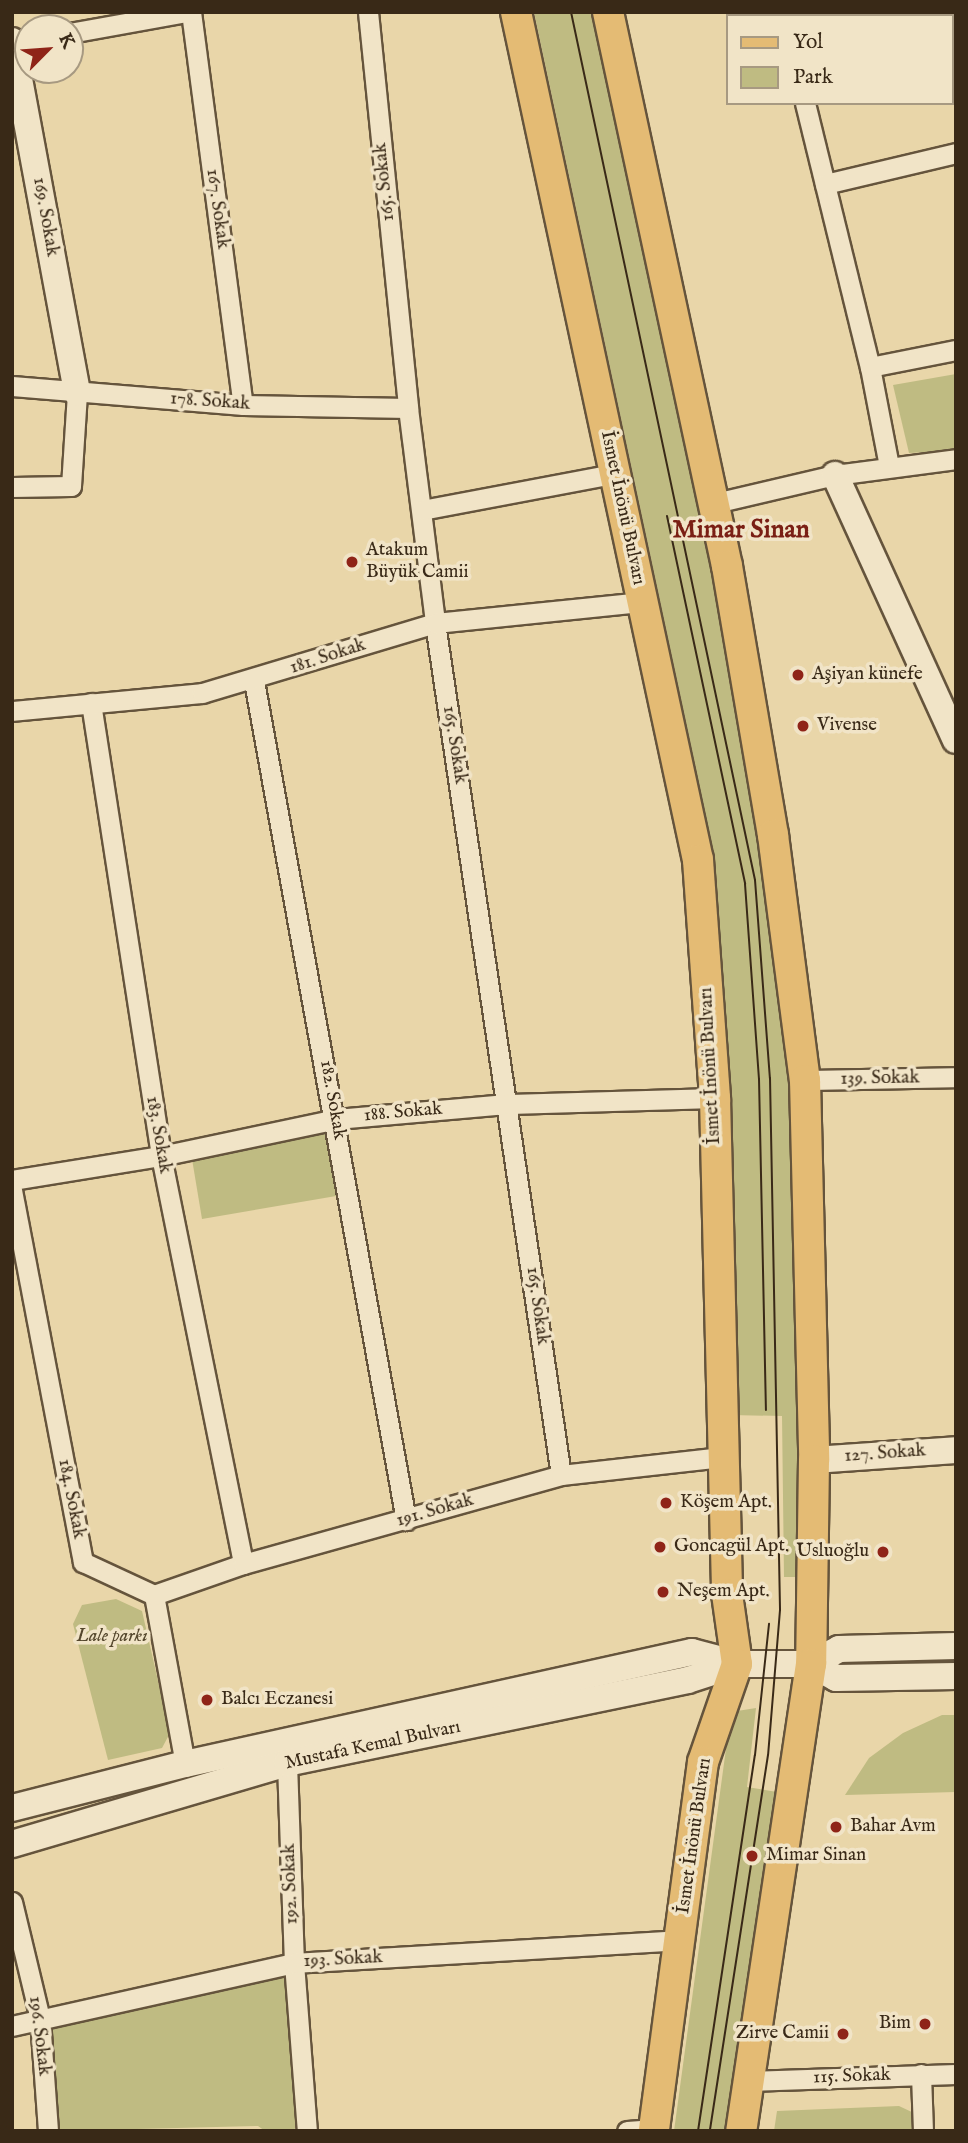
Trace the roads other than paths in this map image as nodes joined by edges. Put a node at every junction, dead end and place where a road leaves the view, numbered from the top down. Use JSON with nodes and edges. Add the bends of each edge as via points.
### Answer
{"nodes":[{"id":1,"x":189,"y":12,"type":"edge"},
{"id":2,"x":368,"y":12,"type":"edge"},
{"id":3,"x":516,"y":12,"type":"edge"},
{"id":4,"x":608,"y":12,"type":"edge"},
{"id":5,"x":84,"y":31,"type":"edge"},
{"id":6,"x":13,"y":43,"type":"edge"},
{"id":7,"x":805,"y":105,"type":"edge"},
{"id":8,"x":956,"y":153,"type":"edge"},
{"id":9,"x":825,"y":184,"type":"junction"},
{"id":10,"x":956,"y":350,"type":"edge"},
{"id":11,"x":870,"y":367,"type":"junction"},
{"id":12,"x":12,"y":386,"type":"edge"},
{"id":13,"x":76,"y":393,"type":"junction"},
{"id":14,"x":243,"y":405,"type":"junction"},
{"id":15,"x":408,"y":408,"type":"junction"},
{"id":16,"x":956,"y":459,"type":"edge"},
{"id":17,"x":889,"y":466,"type":"junction"},
{"id":18,"x":613,"y":474,"type":"junction"},
{"id":19,"x":835,"y":475,"type":"junction"},
{"id":20,"x":12,"y":487,"type":"edge"},
{"id":21,"x":710,"y":504,"type":"junction"},
{"id":22,"x":422,"y":510,"type":"junction"},
{"id":23,"x":643,"y":601,"type":"junction"},
{"id":24,"x":435,"y":623,"type":"junction"},
{"id":25,"x":254,"y":681,"type":"junction"},
{"id":26,"x":91,"y":703,"type":"junction"},
{"id":27,"x":12,"y":711,"type":"edge"},
{"id":28,"x":956,"y":740,"type":"edge"},
{"id":29,"x":956,"y":1077,"type":"edge"},
{"id":30,"x":805,"y":1080,"type":"junction"},
{"id":31,"x":715,"y":1098,"type":"junction"},
{"id":32,"x":509,"y":1104,"type":"junction"},
{"id":33,"x":336,"y":1119,"type":"junction"},
{"id":34,"x":161,"y":1156,"type":"junction"},
{"id":35,"x":12,"y":1180,"type":"edge"},
{"id":36,"x":12,"y":1190,"type":"edge"},
{"id":37,"x":956,"y":1450,"type":"edge"},
{"id":38,"x":722,"y":1457,"type":"junction"},
{"id":39,"x":814,"y":1460,"type":"junction"},
{"id":40,"x":561,"y":1475,"type":"junction"},
{"id":41,"x":406,"y":1520,"type":"junction"},
{"id":42,"x":243,"y":1564,"type":"junction"},
{"id":43,"x":154,"y":1595,"type":"junction"},
{"id":44,"x":956,"y":1646,"type":"edge"},
{"id":45,"x":737,"y":1664,"type":"junction"},
{"id":46,"x":811,"y":1664,"type":"junction"},
{"id":47,"x":956,"y":1676,"type":"edge"},
{"id":48,"x":287,"y":1763,"type":"junction"},
{"id":49,"x":185,"y":1764,"type":"junction"},
{"id":50,"x":12,"y":1808,"type":"edge"},
{"id":51,"x":12,"y":1844,"type":"edge"},
{"id":52,"x":12,"y":1902,"type":"edge"},
{"id":53,"x":681,"y":1940,"type":"junction"},
{"id":54,"x":294,"y":1963,"type":"junction"},
{"id":55,"x":40,"y":2018,"type":"junction"},
{"id":56,"x":12,"y":2026,"type":"edge"},
{"id":57,"x":921,"y":2074,"type":"junction"},
{"id":58,"x":956,"y":2074,"type":"edge"},
{"id":59,"x":748,"y":2081,"type":"junction"},
{"id":60,"x":645,"y":2130,"type":"edge"},
{"id":61,"x":48,"y":2131,"type":"edge"},
{"id":62,"x":307,"y":2131,"type":"edge"},
{"id":63,"x":741,"y":2131,"type":"edge"},
{"id":64,"x":923,"y":2131,"type":"edge"}],
"edges":[{"from":1,"to":5,"type":"street"},
{"from":1,"to":14,"type":"street","name":"167. Sokak"},
{"from":2,"to":15,"type":"street","name":"165. Sokak"},
{"from":3,"to":18,"type":"main road","name":"İsmet İnönü Bulvarı"},
{"from":4,"to":21,"type":"main road"},
{"from":6,"to":13,"type":"main road","name":"169. Sokak"},
{"from":7,"to":9,"type":"street"},
{"from":8,"to":9,"type":"street"},
{"from":9,"to":11,"type":"street"},
{"from":10,"to":11,"type":"street"},
{"from":11,"to":17,"type":"street"},
{"from":12,"to":13,"type":"street","name":"178. Sokak"},
{"from":13,"to":14,"type":"street","name":"178. Sokak"},
{"from":13,"to":20,"type":"street","via":[[71,486]]},
{"from":14,"to":15,"type":"street","name":"178. Sokak"},
{"from":15,"to":22,"type":"street","name":"165. Sokak"},
{"from":16,"to":17,"type":"street"},
{"from":17,"to":19,"type":"street"},
{"from":18,"to":22,"type":"street"},
{"from":18,"to":23,"type":"main road","name":"İsmet İnönü Bulvarı"},
{"from":19,"to":21,"type":"street"},
{"from":19,"to":28,"type":"main road"},
{"from":21,"to":30,"type":"main road","via":[[727,566],[773,835]]},
{"from":22,"to":24,"type":"street","name":"165. Sokak"},
{"from":23,"to":24,"type":"street","name":"181. Sokak"},
{"from":23,"to":31,"type":"main road","name":"İsmet İnönü Bulvarı","via":[[698,860]]},
{"from":24,"to":25,"type":"street","name":"181. Sokak"},
{"from":24,"to":32,"type":"street","name":"165. Sokak"},
{"from":25,"to":26,"type":"street","name":"181. Sokak","via":[[202,693]]},
{"from":25,"to":33,"type":"street","name":"182. Sokak"},
{"from":26,"to":27,"type":"street","name":"181. Sokak"},
{"from":26,"to":34,"type":"street","name":"183. Sokak"},
{"from":29,"to":30,"type":"street","name":"139. Sokak"},
{"from":30,"to":39,"type":"main road"},
{"from":31,"to":32,"type":"street","name":"188. Sokak"},
{"from":31,"to":38,"type":"main road","name":"İsmet İnönü Bulvarı"},
{"from":32,"to":33,"type":"street","name":"188. Sokak"},
{"from":32,"to":40,"type":"street","name":"165. Sokak"},
{"from":33,"to":34,"type":"street","name":"188. Sokak"},
{"from":33,"to":41,"type":"street","name":"182. Sokak"},
{"from":34,"to":35,"type":"street","name":"188. Sokak"},
{"from":34,"to":42,"type":"street","name":"183. Sokak"},
{"from":36,"to":43,"type":"street","name":"184. Sokak","via":[[82,1562]]},
{"from":37,"to":39,"type":"main road","name":"127. Sokak"},
{"from":38,"to":40,"type":"street","name":"191. Sokak"},
{"from":38,"to":45,"type":"main road","name":"İsmet İnönü Bulvarı","via":[[727,1594]]},
{"from":39,"to":46,"type":"main road"},
{"from":40,"to":41,"type":"street","name":"191. Sokak"},
{"from":41,"to":42,"type":"street","name":"191. Sokak"},
{"from":42,"to":43,"type":"street","name":"191. Sokak"},
{"from":43,"to":49,"type":"street"},
{"from":44,"to":46,"type":"main road","name":"Mustafa Kemal Bulvarı","via":[[839,1649]]},
{"from":45,"to":46,"type":"main road","name":"Mustafa Kemal Bulvarı"},
{"from":45,"to":48,"type":"main road","name":"Mustafa Kemal Bulvarı","via":[[688,1680]]},
{"from":45,"to":49,"type":"main road","name":"Mustafa Kemal Bulvarı","via":[[692,1652]]},
{"from":45,"to":53,"type":"main road","name":"İsmet İnönü Bulvarı","via":[[703,1762]]},
{"from":46,"to":47,"type":"main road","name":"Mustafa Kemal Bulvarı","via":[[836,1678]]},
{"from":46,"to":59,"type":"main road"},
{"from":48,"to":51,"type":"main road","name":"Mustafa Kemal Bulvarı"},
{"from":48,"to":54,"type":"street","name":"192. Sokak"},
{"from":49,"to":50,"type":"main road","name":"Mustafa Kemal Bulvarı"},
{"from":52,"to":55,"type":"street","name":"196. Sokak"},
{"from":53,"to":54,"type":"street","name":"193. Sokak"},
{"from":53,"to":60,"type":"main road","name":"İsmet İnönü Bulvarı"},
{"from":54,"to":55,"type":"street","name":"193. Sokak"},
{"from":54,"to":62,"type":"street","name":"192. Sokak"},
{"from":55,"to":56,"type":"street","name":"193. Sokak"},
{"from":55,"to":61,"type":"street","name":"196. Sokak"},
{"from":57,"to":58,"type":"street","name":"115. Sokak"},
{"from":57,"to":59,"type":"street","name":"115. Sokak"},
{"from":57,"to":64,"type":"street"},
{"from":59,"to":63,"type":"main road"}]}
